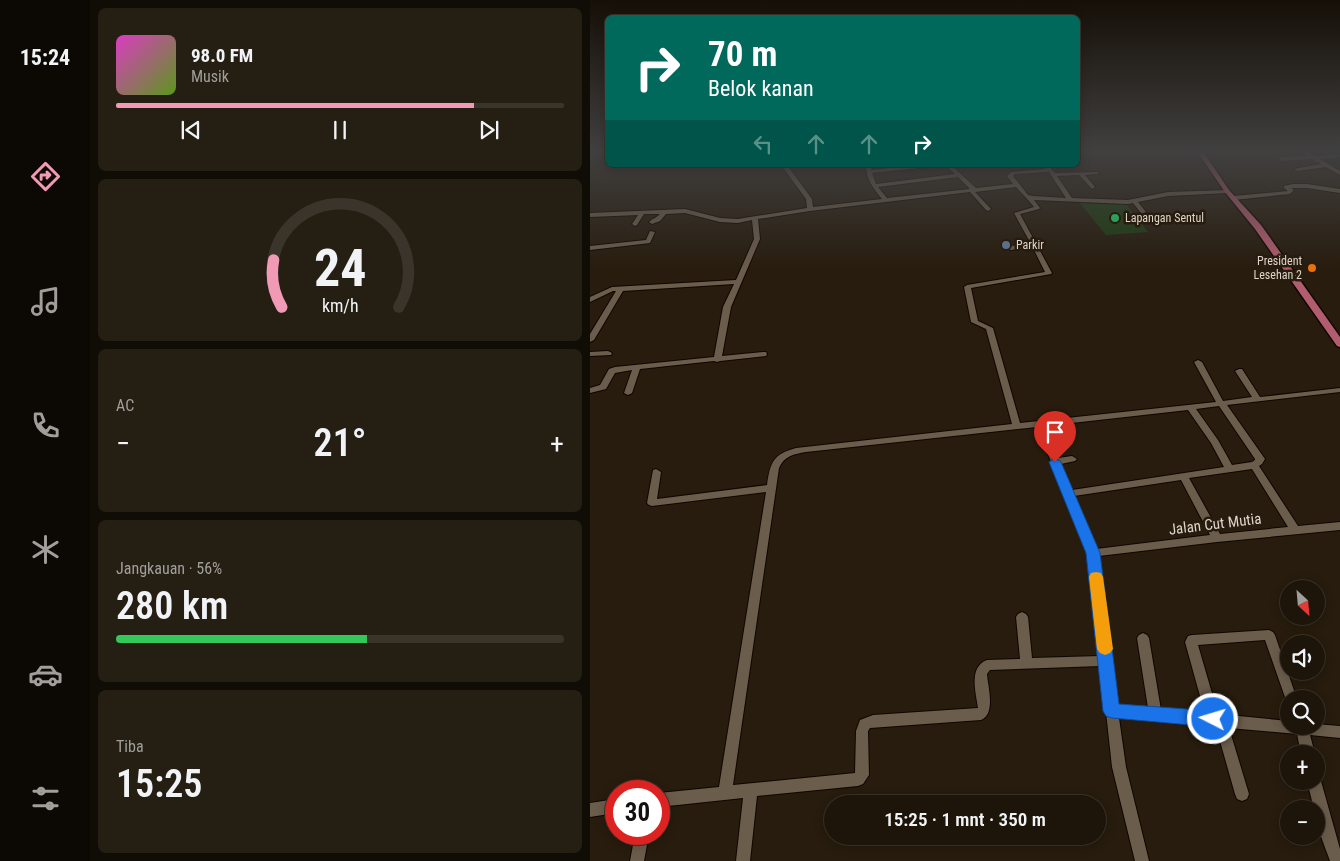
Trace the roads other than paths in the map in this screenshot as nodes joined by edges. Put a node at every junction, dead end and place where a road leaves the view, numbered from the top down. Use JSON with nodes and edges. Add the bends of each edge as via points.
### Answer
{"nodes":[{"id":1,"x":803,"y":190,"type":"edge"},
{"id":2,"x":877,"y":190,"type":"edge"},
{"id":3,"x":980,"y":190,"type":"edge"},
{"id":4,"x":1022,"y":190,"type":"edge"},
{"id":5,"x":1064,"y":190,"type":"edge"},
{"id":6,"x":1291,"y":190,"type":"edge"},
{"id":7,"x":974,"y":191,"type":"junction"},
{"id":8,"x":1227,"y":191,"type":"joint"},
{"id":9,"x":1030,"y":198,"type":"junction"},
{"id":10,"x":1233,"y":198,"type":"junction"},
{"id":11,"x":1070,"y":199,"type":"junction"},
{"id":12,"x":886,"y":201,"type":"junction"},
{"id":13,"x":1135,"y":201,"type":"junction"},
{"id":14,"x":988,"y":208,"type":"dead end"},
{"id":15,"x":810,"y":209,"type":"junction"},
{"id":16,"x":664,"y":212,"type":"junction"},
{"id":17,"x":1143,"y":212,"type":"dead end"},
{"id":18,"x":642,"y":213,"type":"junction"},
{"id":19,"x":590,"y":215,"type":"edge"},
{"id":20,"x":756,"y":219,"type":"junction"},
{"id":21,"x":652,"y":222,"type":"dead end"},
{"id":22,"x":635,"y":224,"type":"dead end"},
{"id":23,"x":652,"y":232,"type":"dead end"},
{"id":24,"x":1034,"y":246,"type":"junction"},
{"id":25,"x":590,"y":248,"type":"edge"},
{"id":26,"x":1010,"y":248,"type":"dead end"},
{"id":27,"x":738,"y":282,"type":"junction"},
{"id":28,"x":621,"y":289,"type":"junction"},
{"id":29,"x":590,"y":300,"type":"edge"},
{"id":30,"x":590,"y":340,"type":"edge"},
{"id":31,"x":1340,"y":344,"type":"edge"},
{"id":32,"x":608,"y":353,"type":"dead end"},
{"id":33,"x":590,"y":354,"type":"edge"},
{"id":34,"x":763,"y":354,"type":"dead end"},
{"id":35,"x":718,"y":360,"type":"junction"},
{"id":36,"x":1198,"y":362,"type":"dead end"},
{"id":37,"x":637,"y":367,"type":"junction"},
{"id":38,"x":1239,"y":371,"type":"dead end"},
{"id":39,"x":1340,"y":390,"type":"edge"},
{"id":40,"x":590,"y":391,"type":"edge"},
{"id":41,"x":628,"y":393,"type":"dead end"},
{"id":42,"x":1256,"y":399,"type":"junction"},
{"id":43,"x":1220,"y":402,"type":"junction"},
{"id":44,"x":1190,"y":406,"type":"junction"},
{"id":45,"x":1040,"y":425,"type":"junction"},
{"id":46,"x":1017,"y":427,"type":"junction"},
{"id":47,"x":1072,"y":459,"type":"dead end"},
{"id":48,"x":1055,"y":462,"type":"junction"},
{"id":49,"x":1254,"y":465,"type":"junction"},
{"id":50,"x":1229,"y":468,"type":"junction"},
{"id":51,"x":656,"y":472,"type":"dead end"},
{"id":52,"x":1184,"y":475,"type":"junction"},
{"id":53,"x":771,"y":488,"type":"junction"},
{"id":54,"x":1068,"y":494,"type":"junction"},
{"id":55,"x":1340,"y":526,"type":"edge"},
{"id":56,"x":1295,"y":530,"type":"junction"},
{"id":57,"x":1217,"y":538,"type":"junction"},
{"id":58,"x":1093,"y":553,"type":"junction"},
{"id":59,"x":1022,"y":617,"type":"dead end"},
{"id":60,"x":1143,"y":638,"type":"dead end"},
{"id":61,"x":1107,"y":661,"type":"junction"},
{"id":62,"x":1026,"y":663,"type":"junction"},
{"id":63,"x":1288,"y":690,"type":"edge"},
{"id":64,"x":1112,"y":711,"type":"junction"},
{"id":65,"x":1155,"y":714,"type":"junction"},
{"id":66,"x":1216,"y":719,"type":"junction"},
{"id":67,"x":1280,"y":725,"type":"edge"},
{"id":68,"x":1325,"y":730,"type":"edge"},
{"id":69,"x":1340,"y":732,"type":"edge"},
{"id":70,"x":751,"y":790,"type":"junction"},
{"id":71,"x":1316,"y":790,"type":"edge"},
{"id":72,"x":725,"y":792,"type":"junction"},
{"id":73,"x":1242,"y":794,"type":"dead end"},
{"id":74,"x":670,"y":799,"type":"edge"},
{"id":75,"x":605,"y":808,"type":"edge"},
{"id":76,"x":590,"y":810,"type":"edge"},
{"id":77,"x":640,"y":845,"type":"edge"},
{"id":78,"x":638,"y":861,"type":"edge"},
{"id":79,"x":743,"y":861,"type":"edge"},
{"id":80,"x":1142,"y":861,"type":"edge"},
{"id":81,"x":1337,"y":861,"type":"edge"}],
"edges":[{"from":1,"to":15,"type":"street","via":[[809,199]]},
{"from":2,"to":12,"type":"street"},
{"from":3,"to":7,"type":"street"},
{"from":4,"to":9,"type":"street"},
{"from":5,"to":11,"type":"street"},
{"from":6,"to":10,"type":"street"},
{"from":7,"to":12,"type":"street"},
{"from":7,"to":14,"type":"street"},
{"from":8,"to":10,"type":"main road"},
{"from":8,"to":13,"type":"street","via":[[1168,194]]},
{"from":9,"to":11,"type":"street"},
{"from":9,"to":24,"type":"street","via":[[1037,208],[1017,213]]},
{"from":10,"to":31,"type":"main road","via":[[1258,227]]},
{"from":11,"to":13,"type":"street"},
{"from":12,"to":15,"type":"street"},
{"from":13,"to":17,"type":"street"},
{"from":15,"to":20,"type":"street"},
{"from":16,"to":18,"type":"street"},
{"from":16,"to":20,"type":"street","via":[[687,211],[729,221]]},
{"from":16,"to":21,"type":"street"},
{"from":18,"to":19,"type":"street"},
{"from":18,"to":22,"type":"street"},
{"from":20,"to":27,"type":"street","via":[[757,239]]},
{"from":23,"to":25,"type":"street","via":[[648,242]]},
{"from":24,"to":26,"type":"street"},
{"from":24,"to":46,"type":"street","via":[[1048,274],[967,287],[976,322],[989,328]]},
{"from":27,"to":28,"type":"street"},
{"from":27,"to":35,"type":"street","via":[[724,317]]},
{"from":28,"to":29,"type":"street","via":[[612,289]]},
{"from":28,"to":30,"type":"street"},
{"from":32,"to":33,"type":"street"},
{"from":34,"to":35,"type":"street"},
{"from":35,"to":37,"type":"street"},
{"from":36,"to":43,"type":"street"},
{"from":37,"to":40,"type":"street","via":[[614,370],[603,387]]},
{"from":37,"to":41,"type":"street"},
{"from":38,"to":42,"type":"street"},
{"from":39,"to":42,"type":"street"},
{"from":42,"to":43,"type":"street"},
{"from":43,"to":44,"type":"street"},
{"from":43,"to":49,"type":"street","via":[[1260,459]]},
{"from":44,"to":45,"type":"street"},
{"from":44,"to":50,"type":"street"},
{"from":45,"to":46,"type":"street"},
{"from":45,"to":48,"type":"street"},
{"from":46,"to":53,"type":"street","via":[[789,452],[776,462]]},
{"from":47,"to":48,"type":"street"},
{"from":48,"to":54,"type":"street"},
{"from":49,"to":50,"type":"street"},
{"from":49,"to":56,"type":"street"},
{"from":50,"to":52,"type":"street"},
{"from":51,"to":53,"type":"street","via":[[652,503]]},
{"from":52,"to":54,"type":"street"},
{"from":52,"to":57,"type":"street"},
{"from":53,"to":72,"type":"street"},
{"from":54,"to":58,"type":"street"},
{"from":55,"to":56,"type":"street","name":"Jalan Cut Mutia"},
{"from":56,"to":57,"type":"street","name":"Jalan Cut Mutia"},
{"from":57,"to":58,"type":"street","name":"Jalan Cut Mutia"},
{"from":58,"to":61,"type":"street"},
{"from":59,"to":62,"type":"street"},
{"from":60,"to":65,"type":"street"},
{"from":61,"to":62,"type":"street"},
{"from":61,"to":64,"type":"street"},
{"from":62,"to":70,"type":"street","via":[[984,667],[981,674],[984,710],[979,714],[865,724],[862,731],[862,775],[858,778]]},
{"from":63,"to":66,"type":"street","via":[[1269,635],[1192,640]]},
{"from":64,"to":65,"type":"street"},
{"from":64,"to":80,"type":"street","via":[[1119,767]]},
{"from":65,"to":66,"type":"street"},
{"from":66,"to":67,"type":"street"},
{"from":66,"to":73,"type":"street"},
{"from":68,"to":69,"type":"street"},
{"from":70,"to":72,"type":"street"},
{"from":70,"to":79,"type":"street"},
{"from":71,"to":81,"type":"street"},
{"from":72,"to":74,"type":"street"},
{"from":75,"to":76,"type":"street"},
{"from":77,"to":78,"type":"street"}]}
